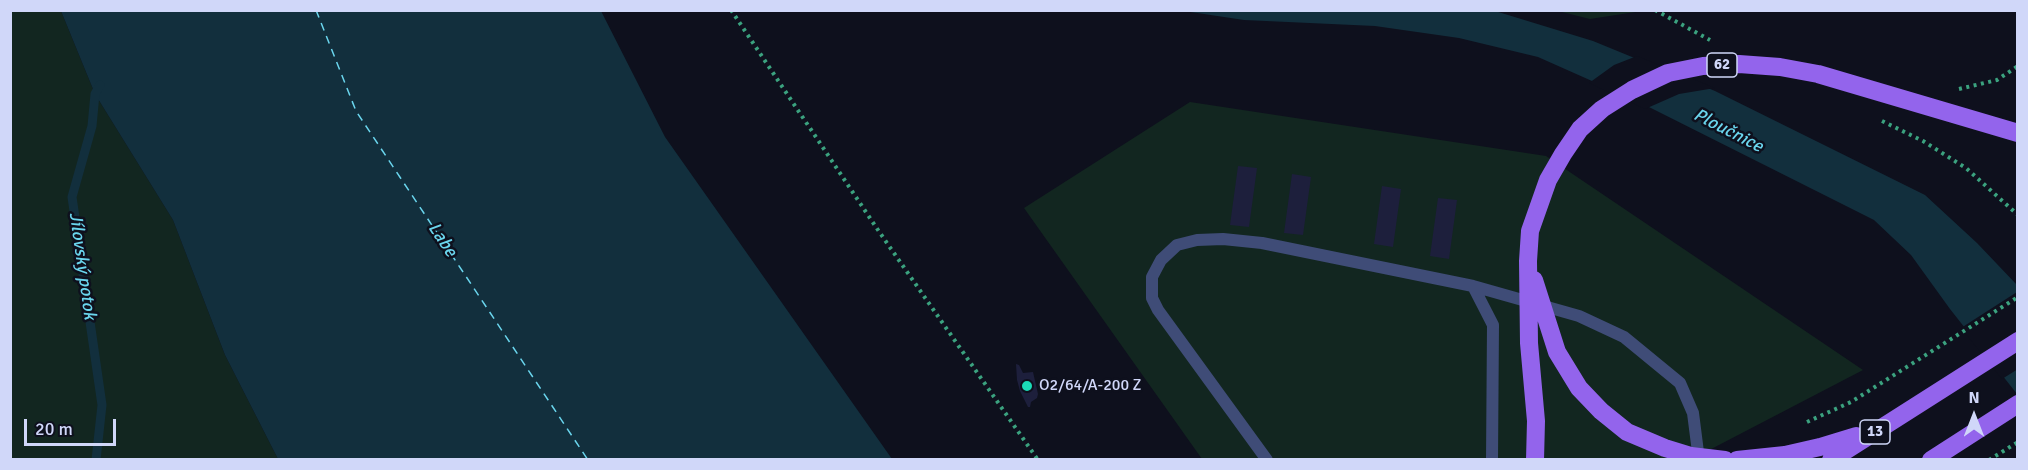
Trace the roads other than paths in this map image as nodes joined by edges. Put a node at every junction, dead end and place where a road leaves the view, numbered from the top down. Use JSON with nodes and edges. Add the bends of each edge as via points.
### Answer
{"nodes":[{"id":1,"x":2018,"y":133,"type":"edge"},
{"id":2,"x":1528,"y":261,"type":"junction"},
{"id":3,"x":1473,"y":286,"type":"junction"},
{"id":4,"x":2018,"y":341,"type":"edge"},
{"id":5,"x":1919,"y":404,"type":"junction"},
{"id":6,"x":2018,"y":404,"type":"edge"},
{"id":7,"x":1268,"y":459,"type":"edge"},
{"id":8,"x":1492,"y":459,"type":"edge"},
{"id":9,"x":1535,"y":459,"type":"edge"},
{"id":10,"x":1699,"y":459,"type":"edge"},
{"id":11,"x":1725,"y":459,"type":"edge"},
{"id":12,"x":1737,"y":459,"type":"edge"},
{"id":13,"x":1831,"y":459,"type":"edge"},
{"id":14,"x":1931,"y":459,"type":"edge"}],
"edges":[{"from":1,"to":2,"type":"main road","number":"62","bridge":true,"via":[[1818,74],[1780,67],[1739,64],[1668,73],[1602,109],[1580,129],[1548,180],[1530,231]]},
{"from":2,"to":9,"type":"main road","number":"62","bridge":true},
{"from":2,"to":11,"type":"main road","bridge":true,"via":[[1557,352],[1579,388],[1601,411],[1627,432],[1665,448],[1691,456]]},
{"from":3,"to":7,"type":"lane","via":[[1262,243],[1223,239],[1177,245],[1161,260],[1152,277],[1152,297]]},
{"from":3,"to":8,"type":"lane","via":[[1493,325]]},
{"from":3,"to":10,"type":"lane","via":[[1579,316],[1624,337],[1647,354],[1680,382],[1692,413]]},
{"from":4,"to":5,"type":"main road","number":"13"},
{"from":5,"to":12,"type":"main road","via":[[1854,437],[1785,455]]},
{"from":5,"to":13,"type":"main road","number":"13"},
{"from":6,"to":14,"type":"main road"}]}
